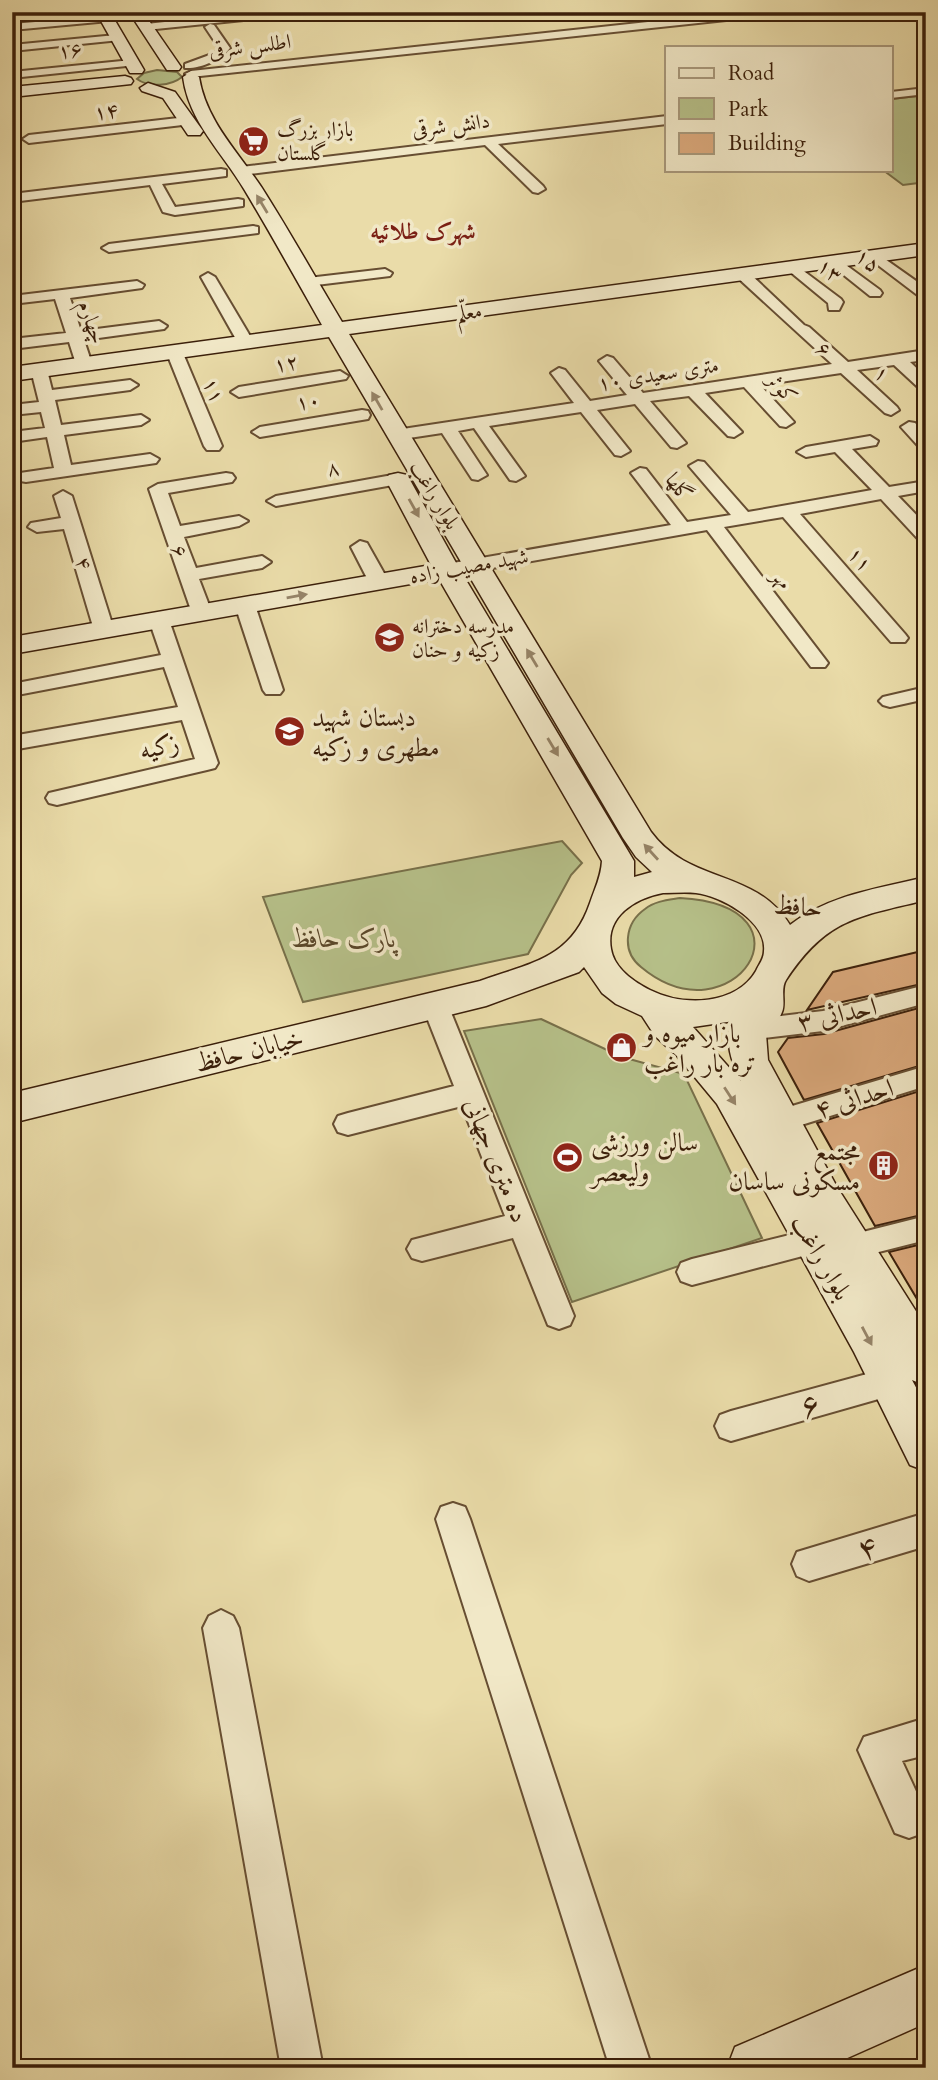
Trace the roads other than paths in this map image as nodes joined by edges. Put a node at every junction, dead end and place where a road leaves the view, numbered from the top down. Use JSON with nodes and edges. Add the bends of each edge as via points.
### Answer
{"nodes":[{"id":1,"x":44,"y":12,"type":"edge"},
{"id":2,"x":136,"y":12,"type":"edge"},
{"id":3,"x":292,"y":12,"type":"edge"},
{"id":4,"x":773,"y":12,"type":"edge"},
{"id":5,"x":104,"y":15,"type":"edge"},
{"id":6,"x":239,"y":15,"type":"edge"},
{"id":7,"x":12,"y":16,"type":"edge"},
{"id":8,"x":146,"y":27,"type":"junction"},
{"id":9,"x":210,"y":27,"type":"dead end"},
{"id":10,"x":16,"y":29,"type":"edge"},
{"id":11,"x":12,"y":48,"type":"edge"},
{"id":12,"x":74,"y":56,"type":"dead end"},
{"id":13,"x":124,"y":59,"type":"junction"},
{"id":14,"x":12,"y":62,"type":"edge"},
{"id":15,"x":184,"y":72,"type":"junction"},
{"id":16,"x":12,"y":75,"type":"edge"},
{"id":17,"x":148,"y":88,"type":"junction"},
{"id":18,"x":926,"y":91,"type":"edge"},
{"id":19,"x":12,"y":92,"type":"edge"},
{"id":20,"x":892,"y":95,"type":"edge"},
{"id":21,"x":665,"y":120,"type":"edge"},
{"id":22,"x":187,"y":121,"type":"junction"},
{"id":23,"x":29,"y":139,"type":"dead end"},
{"id":24,"x":489,"y":142,"type":"junction"},
{"id":25,"x":231,"y":172,"type":"junction"},
{"id":26,"x":153,"y":181,"type":"junction"},
{"id":27,"x":538,"y":189,"type":"dead end"},
{"id":28,"x":12,"y":198,"type":"edge"},
{"id":29,"x":238,"y":203,"type":"junction"},
{"id":30,"x":253,"y":230,"type":"junction"},
{"id":31,"x":109,"y":248,"type":"dead end"},
{"id":32,"x":924,"y":251,"type":"edge"},
{"id":33,"x":875,"y":256,"type":"junction"},
{"id":34,"x":835,"y":261,"type":"junction"},
{"id":35,"x":385,"y":273,"type":"dead end"},
{"id":36,"x":742,"y":274,"type":"junction"},
{"id":37,"x":208,"y":277,"type":"dead end"},
{"id":38,"x":794,"y":277,"type":"junction"},
{"id":39,"x":308,"y":282,"type":"junction"},
{"id":40,"x":137,"y":285,"type":"dead end"},
{"id":41,"x":875,"y":293,"type":"dead end"},
{"id":42,"x":61,"y":294,"type":"junction"},
{"id":43,"x":925,"y":294,"type":"edge"},
{"id":44,"x":12,"y":300,"type":"edge"},
{"id":45,"x":834,"y":307,"type":"dead end"},
{"id":46,"x":159,"y":326,"type":"dead end"},
{"id":47,"x":325,"y":330,"type":"junction"},
{"id":48,"x":75,"y":336,"type":"junction"},
{"id":49,"x":245,"y":341,"type":"junction"},
{"id":50,"x":12,"y":344,"type":"edge"},
{"id":51,"x":174,"y":351,"type":"junction"},
{"id":52,"x":926,"y":355,"type":"edge"},
{"id":53,"x":897,"y":359,"type":"junction"},
{"id":54,"x":607,"y":361,"type":"dead end"},
{"id":55,"x":84,"y":364,"type":"junction"},
{"id":56,"x":845,"y":367,"type":"junction"},
{"id":57,"x":39,"y":370,"type":"junction"},
{"id":58,"x":559,"y":373,"type":"dead end"},
{"id":59,"x":12,"y":374,"type":"edge"},
{"id":60,"x":340,"y":376,"type":"junction"},
{"id":61,"x":748,"y":382,"type":"junction"},
{"id":62,"x":130,"y":385,"type":"dead end"},
{"id":63,"x":926,"y":386,"type":"edge"},
{"id":64,"x":692,"y":390,"type":"junction"},
{"id":65,"x":239,"y":392,"type":"dead end"},
{"id":66,"x":639,"y":398,"type":"junction"},
{"id":67,"x":46,"y":401,"type":"junction"},
{"id":68,"x":584,"y":406,"type":"junction"},
{"id":69,"x":14,"y":410,"type":"edge"},
{"id":70,"x":891,"y":410,"type":"dead end"},
{"id":71,"x":362,"y":415,"type":"junction"},
{"id":72,"x":141,"y":420,"type":"dead end"},
{"id":73,"x":478,"y":422,"type":"junction"},
{"id":74,"x":786,"y":422,"type":"dead end"},
{"id":75,"x":447,"y":427,"type":"junction"},
{"id":76,"x":909,"y":428,"type":"dead end"},
{"id":77,"x":54,"y":431,"type":"junction"},
{"id":78,"x":260,"y":432,"type":"dead end"},
{"id":79,"x":734,"y":432,"type":"dead end"},
{"id":80,"x":397,"y":435,"type":"junction"},
{"id":81,"x":12,"y":437,"type":"edge"},
{"id":82,"x":870,"y":441,"type":"dead end"},
{"id":83,"x":677,"y":443,"type":"dead end"},
{"id":84,"x":926,"y":443,"type":"edge"},
{"id":85,"x":213,"y":446,"type":"dead end"},
{"id":86,"x":839,"y":446,"type":"junction"},
{"id":87,"x":621,"y":451,"type":"dead end"},
{"id":88,"x":806,"y":452,"type":"dead end"},
{"id":89,"x":150,"y":459,"type":"dead end"},
{"id":90,"x":698,"y":466,"type":"dead end"},
{"id":91,"x":64,"y":471,"type":"junction"},
{"id":92,"x":640,"y":473,"type":"dead end"},
{"id":93,"x":478,"y":475,"type":"dead end"},
{"id":94,"x":516,"y":476,"type":"dead end"},
{"id":95,"x":26,"y":477,"type":"dead end"},
{"id":96,"x":226,"y":478,"type":"dead end"},
{"id":97,"x":398,"y":479,"type":"junction"},
{"id":98,"x":926,"y":486,"type":"edge"},
{"id":99,"x":158,"y":489,"type":"joint"},
{"id":100,"x":884,"y":493,"type":"junction"},
{"id":101,"x":63,"y":496,"type":"dead end"},
{"id":102,"x":276,"y":501,"type":"dead end"},
{"id":103,"x":787,"y":510,"type":"junction"},
{"id":104,"x":743,"y":517,"type":"junction"},
{"id":105,"x":239,"y":521,"type":"dead end"},
{"id":106,"x":71,"y":522,"type":"junction"},
{"id":107,"x":710,"y":523,"type":"junction"},
{"id":108,"x":37,"y":527,"type":"dead end"},
{"id":109,"x":682,"y":528,"type":"junction"},
{"id":110,"x":174,"y":533,"type":"junction"},
{"id":111,"x":926,"y":536,"type":"edge"},
{"id":112,"x":360,"y":547,"type":"dead end"},
{"id":113,"x":849,"y":553,"type":"dead end"},
{"id":114,"x":819,"y":559,"type":"junction"},
{"id":115,"x":262,"y":562,"type":"dead end"},
{"id":116,"x":477,"y":565,"type":"junction"},
{"id":117,"x":447,"y":570,"type":"junction"},
{"id":118,"x":189,"y":575,"type":"junction"},
{"id":119,"x":379,"y":582,"type":"junction"},
{"id":120,"x":884,"y":593,"type":"dead end"},
{"id":121,"x":863,"y":597,"type":"junction"},
{"id":122,"x":245,"y":605,"type":"junction"},
{"id":123,"x":202,"y":613,"type":"junction"},
{"id":124,"x":159,"y":620,"type":"junction"},
{"id":125,"x":104,"y":630,"type":"junction"},
{"id":126,"x":898,"y":638,"type":"dead end"},
{"id":127,"x":12,"y":646,"type":"edge"},
{"id":128,"x":172,"y":659,"type":"junction"},
{"id":129,"x":818,"y":663,"type":"dead end"},
{"id":130,"x":12,"y":690,"type":"edge"},
{"id":131,"x":273,"y":690,"type":"dead end"},
{"id":132,"x":926,"y":693,"type":"edge"},
{"id":133,"x":890,"y":701,"type":"dead end"},
{"id":134,"x":189,"y":712,"type":"junction"},
{"id":135,"x":12,"y":743,"type":"edge"},
{"id":136,"x":57,"y":798,"type":"dead end"},
{"id":137,"x":926,"y":888,"type":"edge"},
{"id":138,"x":724,"y":889,"type":"junction"},
{"id":139,"x":859,"y":906,"type":"junction"},
{"id":140,"x":600,"y":919,"type":"junction"},
{"id":141,"x":771,"y":975,"type":"junction"},
{"id":142,"x":486,"y":993,"type":"junction"},
{"id":143,"x":926,"y":994,"type":"edge"},
{"id":144,"x":640,"y":1000,"type":"junction"},
{"id":145,"x":435,"y":1005,"type":"junction"},
{"id":146,"x":747,"y":1030,"type":"junction"},
{"id":147,"x":926,"y":1076,"type":"edge"},
{"id":148,"x":470,"y":1093,"type":"junction"},
{"id":149,"x":12,"y":1108,"type":"edge"},
{"id":150,"x":782,"y":1120,"type":"junction"},
{"id":151,"x":348,"y":1124,"type":"dead end"},
{"id":152,"x":522,"y":1224,"type":"junction"},
{"id":153,"x":926,"y":1228,"type":"edge"},
{"id":154,"x":832,"y":1244,"type":"junction"},
{"id":155,"x":422,"y":1249,"type":"dead end"},
{"id":156,"x":692,"y":1272,"type":"dead end"},
{"id":157,"x":559,"y":1316,"type":"dead end"},
{"id":158,"x":926,"y":1366,"type":"edge"},
{"id":159,"x":889,"y":1382,"type":"junction"},
{"id":160,"x":731,"y":1426,"type":"dead end"},
{"id":161,"x":926,"y":1450,"type":"edge"},
{"id":162,"x":453,"y":1519,"type":"dead end"},
{"id":163,"x":926,"y":1529,"type":"edge"},
{"id":164,"x":809,"y":1564,"type":"dead end"},
{"id":165,"x":221,"y":1628,"type":"dead end"},
{"id":166,"x":926,"y":1736,"type":"edge"},
{"id":167,"x":909,"y":1819,"type":"dead end"},
{"id":168,"x":926,"y":1994,"type":"edge"},
{"id":169,"x":791,"y":2061,"type":"edge"},
{"id":170,"x":302,"y":2068,"type":"edge"},
{"id":171,"x":631,"y":2068,"type":"edge"}],
"edges":[{"from":1,"to":7,"type":"street"},
{"from":2,"to":8,"type":"street","name":"بلوار راغب"},
{"from":3,"to":6,"type":"street"},
{"from":4,"to":15,"type":"street","name":"اطلس شرقی"},
{"from":5,"to":10,"type":"street"},
{"from":5,"to":13,"type":"street"},
{"from":6,"to":8,"type":"street"},
{"from":8,"to":15,"type":"street","name":"بلوار راغب"},
{"from":9,"to":15,"type":"street","via":[[225,48]]},
{"from":11,"to":13,"type":"street","via":[[65,41]]},
{"from":12,"to":14,"type":"street"},
{"from":13,"to":15,"type":"street"},
{"from":13,"to":16,"type":"street","name":"۱۶"},
{"from":13,"to":17,"type":"street","via":[[132,85]]},
{"from":13,"to":19,"type":"street"},
{"from":15,"to":17,"type":"street","via":[[180,84]]},
{"from":15,"to":25,"type":"street","name":"بلوار راغب"},
{"from":17,"to":22,"type":"street","name":"بلوار راغب","via":[[169,95]]},
{"from":18,"to":20,"type":"street"},
{"from":21,"to":24,"type":"street","name":"دانش شرقی"},
{"from":22,"to":23,"type":"street","name":"۱۴"},
{"from":22,"to":25,"type":"street","name":"بلوار راغب"},
{"from":24,"to":25,"type":"street","name":"دانش شرقی"},
{"from":24,"to":27,"type":"street"},
{"from":25,"to":26,"type":"street","name":"دانش شرقی"},
{"from":25,"to":29,"type":"street","name":"بلوار راغب"},
{"from":39,"to":25,"type":"street","name":"بلوار راغب","one_way":true},
{"from":26,"to":28,"type":"street","name":"دانش شرقی"},
{"from":26,"to":29,"type":"street","via":[[168,209],[175,211]]},
{"from":29,"to":30,"type":"street","name":"بلوار راغب"},
{"from":30,"to":31,"type":"street"},
{"from":30,"to":47,"type":"street","name":"بلوار راغب"},
{"from":32,"to":33,"type":"street","name":"معلّم"},
{"from":33,"to":34,"type":"street","name":"معلّم"},
{"from":33,"to":43,"type":"street"},
{"from":34,"to":38,"type":"street","name":"معلّم"},
{"from":34,"to":41,"type":"street","name":"۱۵"},
{"from":35,"to":39,"type":"street"},
{"from":36,"to":38,"type":"street","name":"معلّم"},
{"from":36,"to":47,"type":"street","name":"معلّم"},
{"from":36,"to":56,"type":"street","name":"۶"},
{"from":37,"to":49,"type":"street"},
{"from":38,"to":45,"type":"street","name":"۱۳","via":[[814,284],[836,302]]},
{"from":39,"to":47,"type":"street","name":"بلوار راغب"},
{"from":40,"to":42,"type":"street"},
{"from":42,"to":44,"type":"street"},
{"from":42,"to":48,"type":"street","name":"چهارم"},
{"from":46,"to":48,"type":"street"},
{"from":47,"to":49,"type":"street","name":"معلّم"},
{"from":47,"to":60,"type":"street","name":"بلوار راغب"},
{"from":80,"to":47,"type":"street","name":"بلوار راغب","one_way":true},
{"from":48,"to":50,"type":"street"},
{"from":48,"to":55,"type":"street","name":"چهارم"},
{"from":49,"to":51,"type":"street","name":"معلّم"},
{"from":51,"to":55,"type":"street","name":"معلّم"},
{"from":51,"to":85,"type":"street","name":"۱۱"},
{"from":52,"to":53,"type":"street","name":"۱۰ متری سعیدی"},
{"from":53,"to":56,"type":"street","name":"۱۰ متری سعیدی"},
{"from":53,"to":63,"type":"street"},
{"from":54,"to":66,"type":"street"},
{"from":55,"to":57,"type":"street","name":"معلّم"},
{"from":56,"to":61,"type":"street","name":"۱۰ متری سعیدی"},
{"from":56,"to":70,"type":"street","name":"۱"},
{"from":57,"to":59,"type":"street","name":"معلّم"},
{"from":57,"to":67,"type":"street"},
{"from":58,"to":68,"type":"street"},
{"from":60,"to":65,"type":"street","name":"۱۲","via":[[271,392]]},
{"from":60,"to":71,"type":"street","name":"بلوار راغب"},
{"from":61,"to":64,"type":"street","name":"۱۰ متری سعیدی"},
{"from":61,"to":74,"type":"street","name":"کوثر"},
{"from":62,"to":67,"type":"street"},
{"from":64,"to":66,"type":"street","name":"۱۰ متری سعیدی"},
{"from":64,"to":79,"type":"street"},
{"from":66,"to":68,"type":"street","name":"۱۰ متری سعیدی"},
{"from":66,"to":83,"type":"street"},
{"from":67,"to":69,"type":"street"},
{"from":67,"to":77,"type":"street"},
{"from":68,"to":73,"type":"street","name":"۱۰ متری سعیدی"},
{"from":68,"to":87,"type":"street"},
{"from":71,"to":78,"type":"street","name":"۱۰"},
{"from":71,"to":97,"type":"street","name":"بلوار راغب"},
{"from":72,"to":77,"type":"street"},
{"from":73,"to":75,"type":"street","name":"۱۰ متری سعیدی"},
{"from":73,"to":94,"type":"street"},
{"from":75,"to":80,"type":"street","name":"۱۰ متری سعیدی"},
{"from":75,"to":93,"type":"street"},
{"from":76,"to":84,"type":"street"},
{"from":77,"to":81,"type":"street"},
{"from":77,"to":91,"type":"street"},
{"from":80,"to":116,"type":"street","name":"بلوار راغب"},
{"from":82,"to":86,"type":"street"},
{"from":86,"to":88,"type":"street"},
{"from":86,"to":100,"type":"street"},
{"from":89,"to":91,"type":"street"},
{"from":90,"to":104,"type":"street"},
{"from":91,"to":95,"type":"street"},
{"from":92,"to":109,"type":"street","name":"گلها"},
{"from":96,"to":99,"type":"street"},
{"from":97,"to":102,"type":"street","name":"۸"},
{"from":97,"to":117,"type":"street","name":"بلوار راغب","one_way":true},
{"from":98,"to":100,"type":"street","name":"شهید مصیب زاده"},
{"from":99,"to":110,"type":"street","name":"۶"},
{"from":100,"to":103,"type":"street","name":"شهید مصیب زاده"},
{"from":100,"to":111,"type":"street"},
{"from":101,"to":106,"type":"street","name":"۴"},
{"from":103,"to":104,"type":"street","name":"شهید مصیب زاده"},
{"from":103,"to":114,"type":"street","name":"۱۱"},
{"from":104,"to":107,"type":"street","name":"شهید مصیب زاده"},
{"from":105,"to":110,"type":"street"},
{"from":106,"to":108,"type":"street"},
{"from":106,"to":125,"type":"street","name":"۴"},
{"from":107,"to":109,"type":"street","name":"شهید مصیب زاده"},
{"from":107,"to":129,"type":"street","name":"مهر"},
{"from":109,"to":116,"type":"street","name":"شهید مصیب زاده"},
{"from":110,"to":118,"type":"street","name":"۶"},
{"from":112,"to":119,"type":"street"},
{"from":113,"to":114,"type":"street"},
{"from":114,"to":121,"type":"street","name":"۱۱"},
{"from":115,"to":118,"type":"street"},
{"from":116,"to":117,"type":"street","name":"شهید مصیب زاده"},
{"from":138,"to":116,"type":"street","name":"بلوار راغب","one_way":true,"via":[[680,875],[650,854]]},
{"from":117,"to":119,"type":"street","name":"شهید مصیب زاده"},
{"from":117,"to":140,"type":"street","name":"بلوار راغب","one_way":true,"via":[[618,861],[618,875]]},
{"from":118,"to":123,"type":"street","name":"۶"},
{"from":122,"to":119,"type":"street","name":"شهید مصیب زاده","one_way":true},
{"from":120,"to":121,"type":"street"},
{"from":121,"to":126,"type":"street","name":"۱۱"},
{"from":122,"to":123,"type":"street","name":"شهید مصیب زاده"},
{"from":122,"to":131,"type":"street"},
{"from":123,"to":124,"type":"street","name":"شهید مصیب زاده"},
{"from":124,"to":125,"type":"street","name":"شهید مصیب زاده"},
{"from":124,"to":128,"type":"street","name":"زکیه"},
{"from":125,"to":127,"type":"street","name":"شهید مصیب زاده"},
{"from":128,"to":130,"type":"street"},
{"from":128,"to":134,"type":"street","name":"زکیه"},
{"from":132,"to":133,"type":"street"},
{"from":134,"to":135,"type":"street"},
{"from":134,"to":136,"type":"street","name":"زکیه","via":[[207,764]]},
{"from":137,"to":139,"type":"street","name":"حافظ"},
{"from":138,"to":139,"type":"street","name":"حافظ","via":[[773,907]]},
{"from":138,"to":140,"type":"street","via":[[679,880],[649,883],[623,893]]},
{"from":138,"to":141,"type":"street","via":[[761,910],[776,929],[782,950]]},
{"from":139,"to":141,"type":"street","name":"حافظ","via":[[815,924],[791,945]]},
{"from":140,"to":142,"type":"street","name":"خیابان حافظ","via":[[581,950],[566,963]]},
{"from":140,"to":144,"type":"street","via":[[594,952],[605,975]]},
{"from":141,"to":144,"type":"street","via":[[765,990],[744,1004],[716,1012],[685,1013]]},
{"from":141,"to":146,"type":"street","via":[[765,1011]]},
{"from":142,"to":144,"type":"street","name":"خیابان حافظ","via":[[578,984]]},
{"from":142,"to":145,"type":"street","name":"خیابان حافظ"},
{"from":143,"to":146,"type":"street","name":"احداثی ۳","via":[[823,1021]]},
{"from":144,"to":154,"type":"street","name":"بلوار راغب","one_way":true,"via":[[691,1046],[730,1094]]},
{"from":145,"to":148,"type":"street","name":"ده متری جهانی"},
{"from":145,"to":149,"type":"street","name":"خیابان حافظ"},
{"from":146,"to":150,"type":"street","name":"بلوار راغب","via":[[749,1060]]},
{"from":147,"to":150,"type":"street","name":"احداثی ۴"},
{"from":148,"to":151,"type":"street"},
{"from":148,"to":152,"type":"street","name":"ده متری جهانی"},
{"from":150,"to":154,"type":"street","name":"بلوار راغب"},
{"from":152,"to":155,"type":"street"},
{"from":152,"to":157,"type":"street","name":"ده متری جهانی"},
{"from":153,"to":154,"type":"street"},
{"from":154,"to":156,"type":"street"},
{"from":154,"to":158,"type":"street","name":"بلوار راغب"},
{"from":154,"to":159,"type":"street","name":"بلوار راغب","one_way":true},
{"from":159,"to":160,"type":"street","name":"۶"},
{"from":159,"to":161,"type":"street","name":"بلوار راغب"},
{"from":162,"to":171,"type":"street"},
{"from":163,"to":164,"type":"street","name":"۴"},
{"from":165,"to":170,"type":"street"},
{"from":166,"to":167,"type":"street","via":[[877,1750]]},
{"from":168,"to":169,"type":"street"}]}
